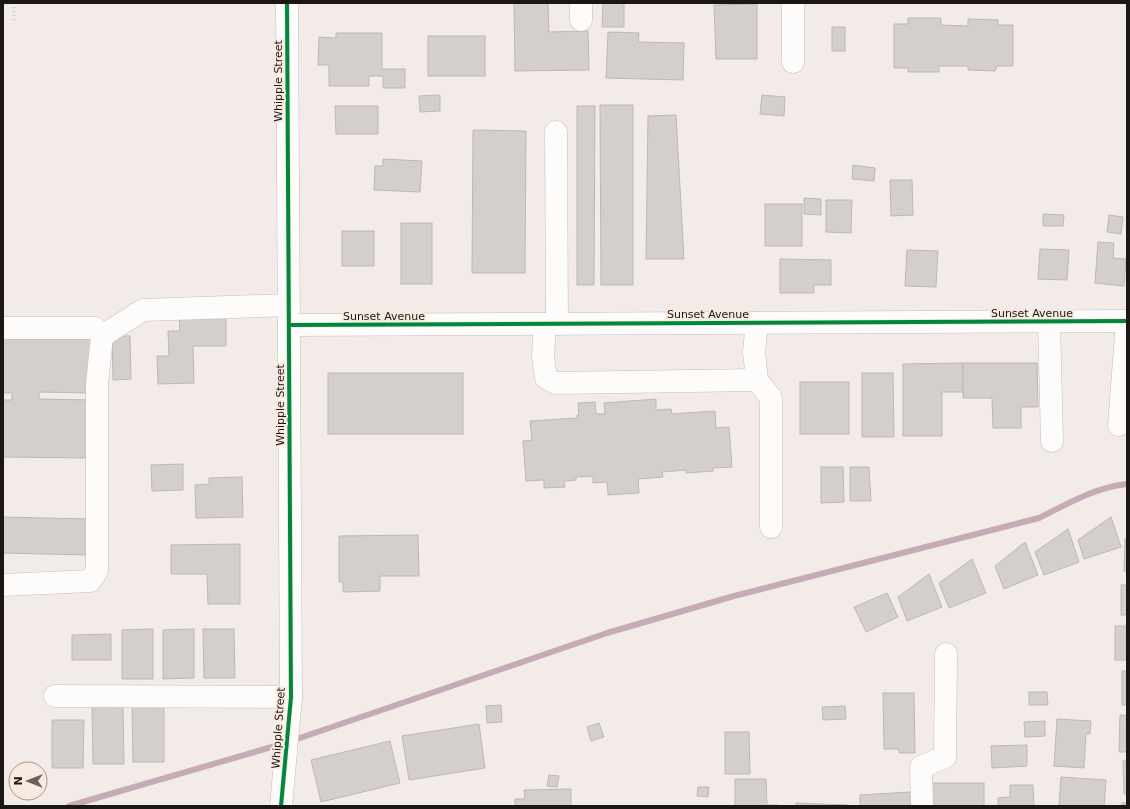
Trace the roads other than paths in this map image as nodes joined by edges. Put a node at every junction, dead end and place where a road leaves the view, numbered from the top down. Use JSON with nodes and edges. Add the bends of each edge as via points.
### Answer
{"nodes":[{"id":1,"x":287,"y":3,"type":"edge"},
{"id":2,"x":793,"y":3,"type":"edge"},
{"id":3,"x":793,"y":62,"type":"dead end"},
{"id":4,"x":556,"y":132,"type":"dead end"},
{"id":5,"x":289,"y":315,"type":"junction"},
{"id":6,"x":1127,"y":321,"type":"edge"},
{"id":7,"x":1048,"y":322,"type":"junction"},
{"id":8,"x":756,"y":323,"type":"junction"},
{"id":9,"x":551,"y":324,"type":"junction"},
{"id":10,"x":3,"y":328,"type":"edge"},
{"id":11,"x":102,"y":336,"type":"junction"},
{"id":12,"x":756,"y":380,"type":"junction"},
{"id":13,"x":1119,"y":425,"type":"dead end"},
{"id":14,"x":1052,"y":441,"type":"dead end"},
{"id":15,"x":771,"y":527,"type":"dead end"},
{"id":16,"x":3,"y":585,"type":"edge"},
{"id":17,"x":946,"y":654,"type":"dead end"},
{"id":18,"x":55,"y":696,"type":"dead end"},
{"id":19,"x":291,"y":697,"type":"junction"},
{"id":20,"x":281,"y":806,"type":"edge"},
{"id":21,"x":922,"y":806,"type":"edge"}],
"edges":[{"from":1,"to":5,"type":"street","name":"Whipple Street"},
{"from":2,"to":3,"type":"street"},
{"from":4,"to":9,"type":"street"},
{"from":5,"to":9,"type":"street","name":"Sunset Avenue"},
{"from":5,"to":11,"type":"street","name":"Sunset Avenue","via":[[143,310]]},
{"from":5,"to":19,"type":"street","name":"Whipple Street"},
{"from":6,"to":7,"type":"street","name":"Sunset Avenue"},
{"from":6,"to":13,"type":"street"},
{"from":7,"to":8,"type":"street","name":"Sunset Avenue"},
{"from":7,"to":14,"type":"street"},
{"from":8,"to":9,"type":"street","name":"Sunset Avenue"},
{"from":8,"to":12,"type":"street"},
{"from":9,"to":12,"type":"street","via":[[543,356],[546,378],[555,382]]},
{"from":10,"to":11,"type":"street","via":[[95,328]]},
{"from":11,"to":16,"type":"street","via":[[97,384],[97,571],[90,581]]},
{"from":12,"to":15,"type":"street","via":[[771,398]]},
{"from":17,"to":21,"type":"street","via":[[945,757],[921,767]]},
{"from":18,"to":19,"type":"street"},
{"from":19,"to":20,"type":"street","name":"Whipple Street"}]}
